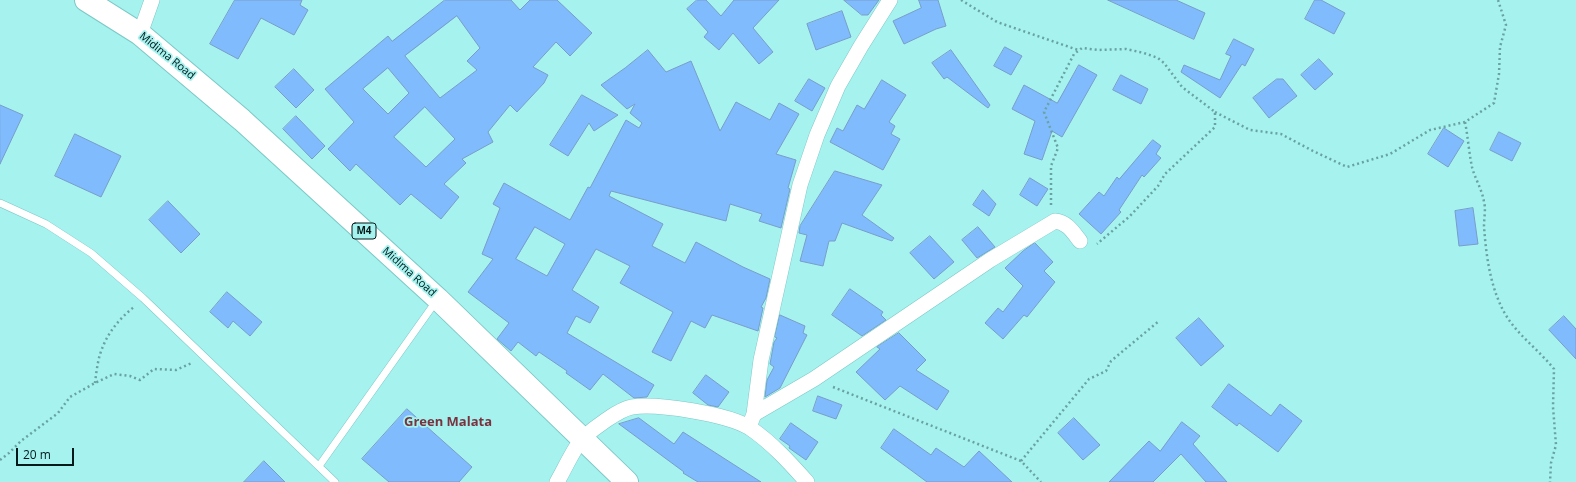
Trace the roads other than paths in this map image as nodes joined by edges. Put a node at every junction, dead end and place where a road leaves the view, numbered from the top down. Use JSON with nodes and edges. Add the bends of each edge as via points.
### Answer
{"nodes":[{"id":1,"x":86,"y":0,"type":"edge"},
{"id":2,"x":152,"y":0,"type":"edge"},
{"id":3,"x":890,"y":0,"type":"edge"},
{"id":4,"x":140,"y":34,"type":"junction"},
{"id":5,"x":0,"y":203,"type":"edge"},
{"id":6,"x":1080,"y":241,"type":"road end"},
{"id":7,"x":438,"y":299,"type":"junction"},
{"id":8,"x":751,"y":421,"type":"junction"},
{"id":9,"x":582,"y":439,"type":"junction"},
{"id":10,"x":319,"y":466,"type":"junction"},
{"id":11,"x":335,"y":482,"type":"edge"},
{"id":12,"x":557,"y":482,"type":"edge"},
{"id":13,"x":627,"y":482,"type":"edge"},
{"id":14,"x":807,"y":482,"type":"edge"}],
"edges":[{"from":1,"to":4,"type":"main road","name":"Midima Road","number":"M4"},
{"from":2,"to":4,"type":"street"},
{"from":3,"to":8,"type":"street","via":[[838,86],[817,135],[800,185],[761,360]]},
{"from":4,"to":7,"type":"main road","name":"Midima Road","number":"M4","via":[[242,120]]},
{"from":5,"to":10,"type":"lane","via":[[46,224],[91,253],[143,298]]},
{"from":6,"to":8,"type":"street","via":[[1068,226],[1055,221],[990,260]]},
{"from":7,"to":9,"type":"main road","name":"Midima Road","number":"M4"},
{"from":7,"to":10,"type":"lane"},
{"from":8,"to":9,"type":"street","via":[[674,408],[631,407],[618,412]]},
{"from":8,"to":14,"type":"street","via":[[765,440]]},
{"from":9,"to":12,"type":"street"},
{"from":9,"to":13,"type":"main road","name":"Midima Road","number":"M4"},
{"from":10,"to":11,"type":"lane"}]}
